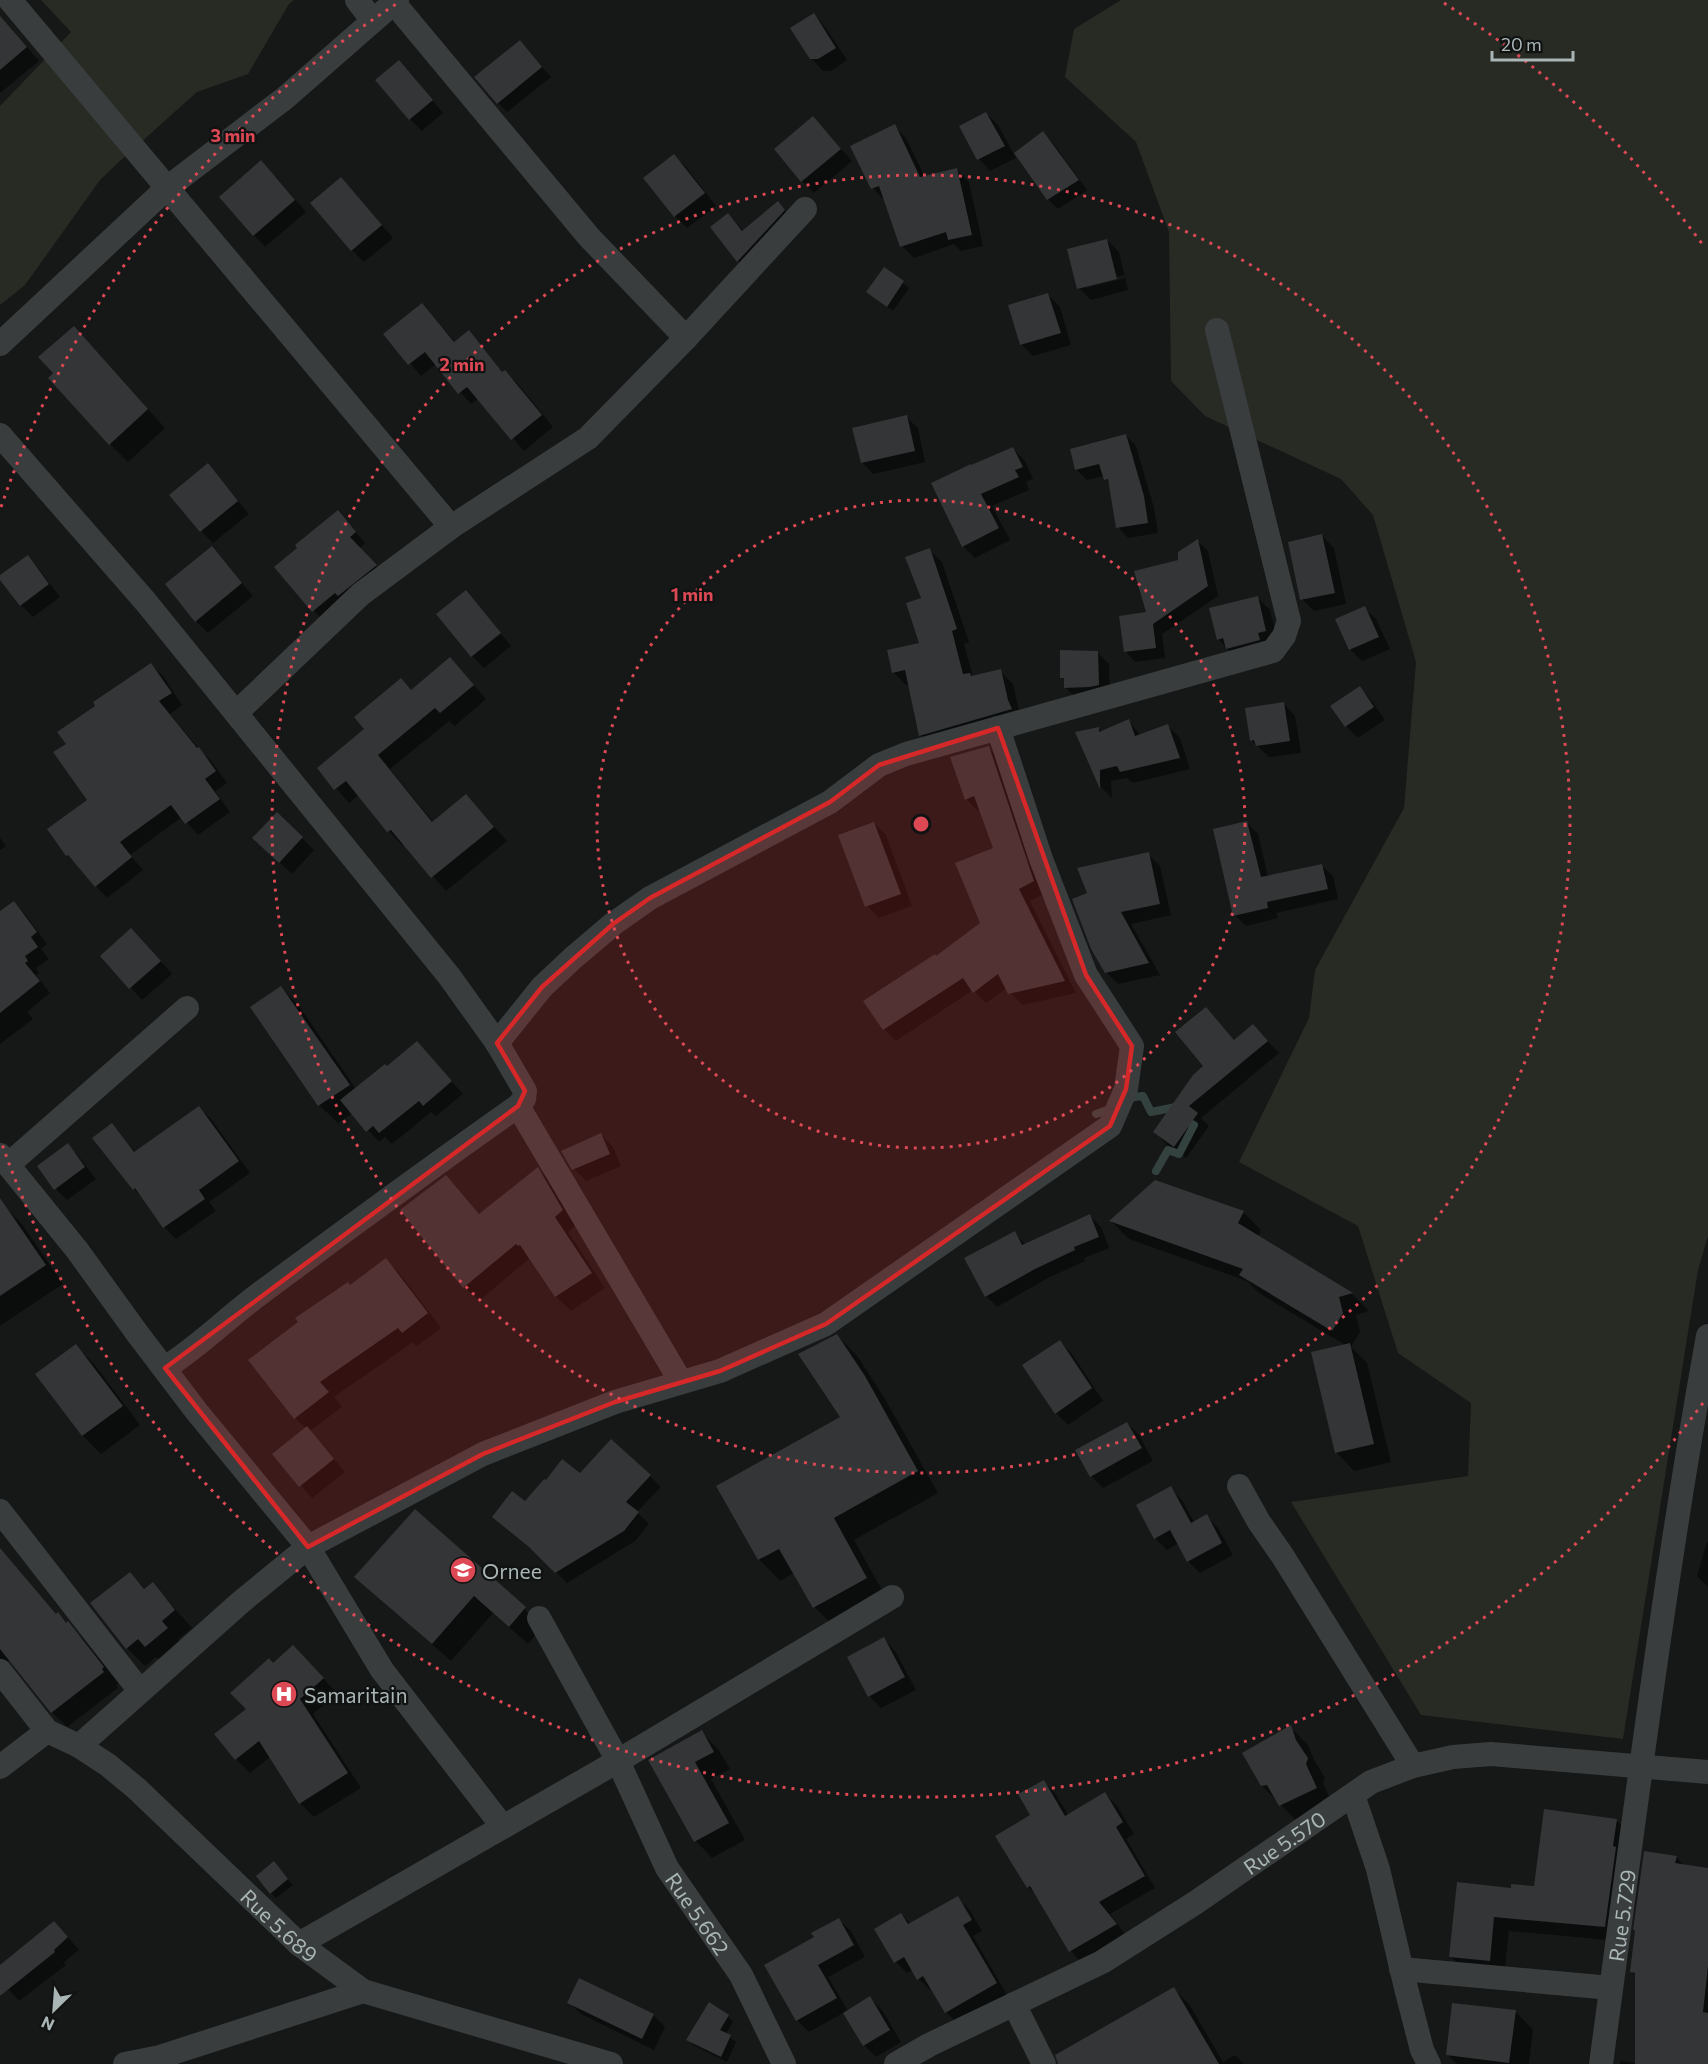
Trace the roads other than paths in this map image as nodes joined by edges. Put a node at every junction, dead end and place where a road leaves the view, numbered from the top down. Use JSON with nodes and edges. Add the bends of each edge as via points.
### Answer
{"nodes":[{"id":1,"x":10,"y":0,"type":"edge"},
{"id":2,"x":357,"y":0,"type":"edge"},
{"id":3,"x":396,"y":1,"type":"edge"},
{"id":4,"x":373,"y":21,"type":"junction"},
{"id":5,"x":167,"y":188,"type":"junction"},
{"id":6,"x":806,"y":209,"type":"dead end"},
{"id":7,"x":1217,"y":330,"type":"dead end"},
{"id":8,"x":686,"y":338,"type":"junction"},
{"id":9,"x":0,"y":344,"type":"edge"},
{"id":10,"x":0,"y":435,"type":"edge"},
{"id":11,"x":451,"y":528,"type":"junction"},
{"id":12,"x":236,"y":713,"type":"junction"},
{"id":13,"x":998,"y":728,"type":"junction"},
{"id":14,"x":187,"y":1008,"type":"dead end"},
{"id":15,"x":497,"y":1043,"type":"junction"},
{"id":16,"x":518,"y":1106,"type":"junction"},
{"id":17,"x":4,"y":1160,"type":"edge"},
{"id":18,"x":1708,"y":1336,"type":"edge"},
{"id":19,"x":165,"y":1368,"type":"junction"},
{"id":20,"x":681,"y":1382,"type":"junction"},
{"id":21,"x":1239,"y":1486,"type":"dead end"},
{"id":22,"x":0,"y":1511,"type":"edge"},
{"id":23,"x":308,"y":1547,"type":"junction"},
{"id":24,"x":892,"y":1598,"type":"dead end"},
{"id":25,"x":539,"y":1618,"type":"dead end"},
{"id":26,"x":0,"y":1671,"type":"edge"},
{"id":27,"x":140,"y":1691,"type":"junction"},
{"id":28,"x":47,"y":1731,"type":"junction"},
{"id":29,"x":79,"y":1746,"type":"junction"},
{"id":30,"x":618,"y":1761,"type":"junction"},
{"id":31,"x":1413,"y":1766,"type":"junction"},
{"id":32,"x":1641,"y":1766,"type":"junction"},
{"id":33,"x":0,"y":1767,"type":"edge"},
{"id":34,"x":1708,"y":1772,"type":"edge"},
{"id":35,"x":1353,"y":1795,"type":"junction"},
{"id":36,"x":503,"y":1827,"type":"junction"},
{"id":37,"x":299,"y":1944,"type":"junction"},
{"id":38,"x":1401,"y":1969,"type":"junction"},
{"id":39,"x":1611,"y":1988,"type":"junction"},
{"id":40,"x":363,"y":1991,"type":"junction"},
{"id":41,"x":1014,"y":2004,"type":"junction"},
{"id":42,"x":160,"y":2061,"type":"edge"},
{"id":43,"x":125,"y":2064,"type":"edge"},
{"id":44,"x":611,"y":2064,"type":"edge"},
{"id":45,"x":784,"y":2064,"type":"edge"},
{"id":46,"x":896,"y":2064,"type":"edge"},
{"id":47,"x":1044,"y":2064,"type":"edge"},
{"id":48,"x":1429,"y":2064,"type":"edge"},
{"id":49,"x":1600,"y":2064,"type":"edge"}],
"edges":[{"from":1,"to":5,"type":"street"},
{"from":2,"to":4,"type":"street"},
{"from":3,"to":4,"type":"street"},
{"from":3,"to":8,"type":"street","via":[[589,237]]},
{"from":4,"to":5,"type":"street","via":[[285,98]]},
{"from":5,"to":9,"type":"street"},
{"from":5,"to":11,"type":"street"},
{"from":6,"to":8,"type":"street"},
{"from":7,"to":13,"type":"street","via":[[1289,621],[1284,636],[1273,651]]},
{"from":8,"to":11,"type":"street","via":[[588,438]]},
{"from":10,"to":12,"type":"street","via":[[145,601]]},
{"from":11,"to":12,"type":"street","via":[[361,594]]},
{"from":12,"to":15,"type":"street","via":[[449,975]]},
{"from":13,"to":15,"type":"street","via":[[879,765],[830,802],[650,898],[613,924],[542,987]]},
{"from":13,"to":20,"type":"street","via":[[1041,859],[1086,975],[1132,1046],[1126,1089],[1110,1126],[826,1324],[720,1371]]},
{"from":14,"to":17,"type":"street"},
{"from":15,"to":16,"type":"street","via":[[525,1091]]},
{"from":16,"to":19,"type":"street","via":[[411,1181]]},
{"from":16,"to":20,"type":"street"},
{"from":17,"to":19,"type":"street"},
{"from":18,"to":32,"type":"street","name":"Rue 5.729"},
{"from":19,"to":23,"type":"street"},
{"from":20,"to":23,"type":"street","via":[[615,1402],[483,1454]]},
{"from":21,"to":31,"type":"street"},
{"from":22,"to":27,"type":"street"},
{"from":23,"to":27,"type":"street"},
{"from":23,"to":36,"type":"street","via":[[382,1670]]},
{"from":24,"to":30,"type":"street"},
{"from":25,"to":30,"type":"street","name":"Rue 5.662"},
{"from":26,"to":28,"type":"street"},
{"from":27,"to":29,"type":"street"},
{"from":28,"to":29,"type":"street","name":"Rue 5.689"},
{"from":28,"to":33,"type":"street"},
{"from":29,"to":37,"type":"street","name":"Rue 5.689","via":[[137,1789]]},
{"from":30,"to":36,"type":"street"},
{"from":30,"to":45,"type":"street","name":"Rue 5.662","via":[[667,1869],[741,1976]]},
{"from":31,"to":32,"type":"street","name":"Rue 5.570","via":[[1491,1754]]},
{"from":31,"to":35,"type":"street","name":"Rue 5.570","via":[[1371,1782]]},
{"from":32,"to":34,"type":"street","name":"Rue 5.570"},
{"from":32,"to":39,"type":"street","name":"Rue 5.729"},
{"from":35,"to":38,"type":"street","via":[[1378,1869]]},
{"from":35,"to":41,"type":"street","name":"Rue 5.570","via":[[1102,1962]]},
{"from":36,"to":37,"type":"street"},
{"from":37,"to":40,"type":"street","name":"Rue 5.689"},
{"from":38,"to":39,"type":"street"},
{"from":38,"to":48,"type":"street"},
{"from":39,"to":49,"type":"street","name":"Rue 5.729"},
{"from":40,"to":42,"type":"street"},
{"from":40,"to":44,"type":"street","name":"Rue 5.689"},
{"from":41,"to":46,"type":"street","name":"Rue 5.570"},
{"from":41,"to":47,"type":"street"},
{"from":42,"to":43,"type":"street"}]}
